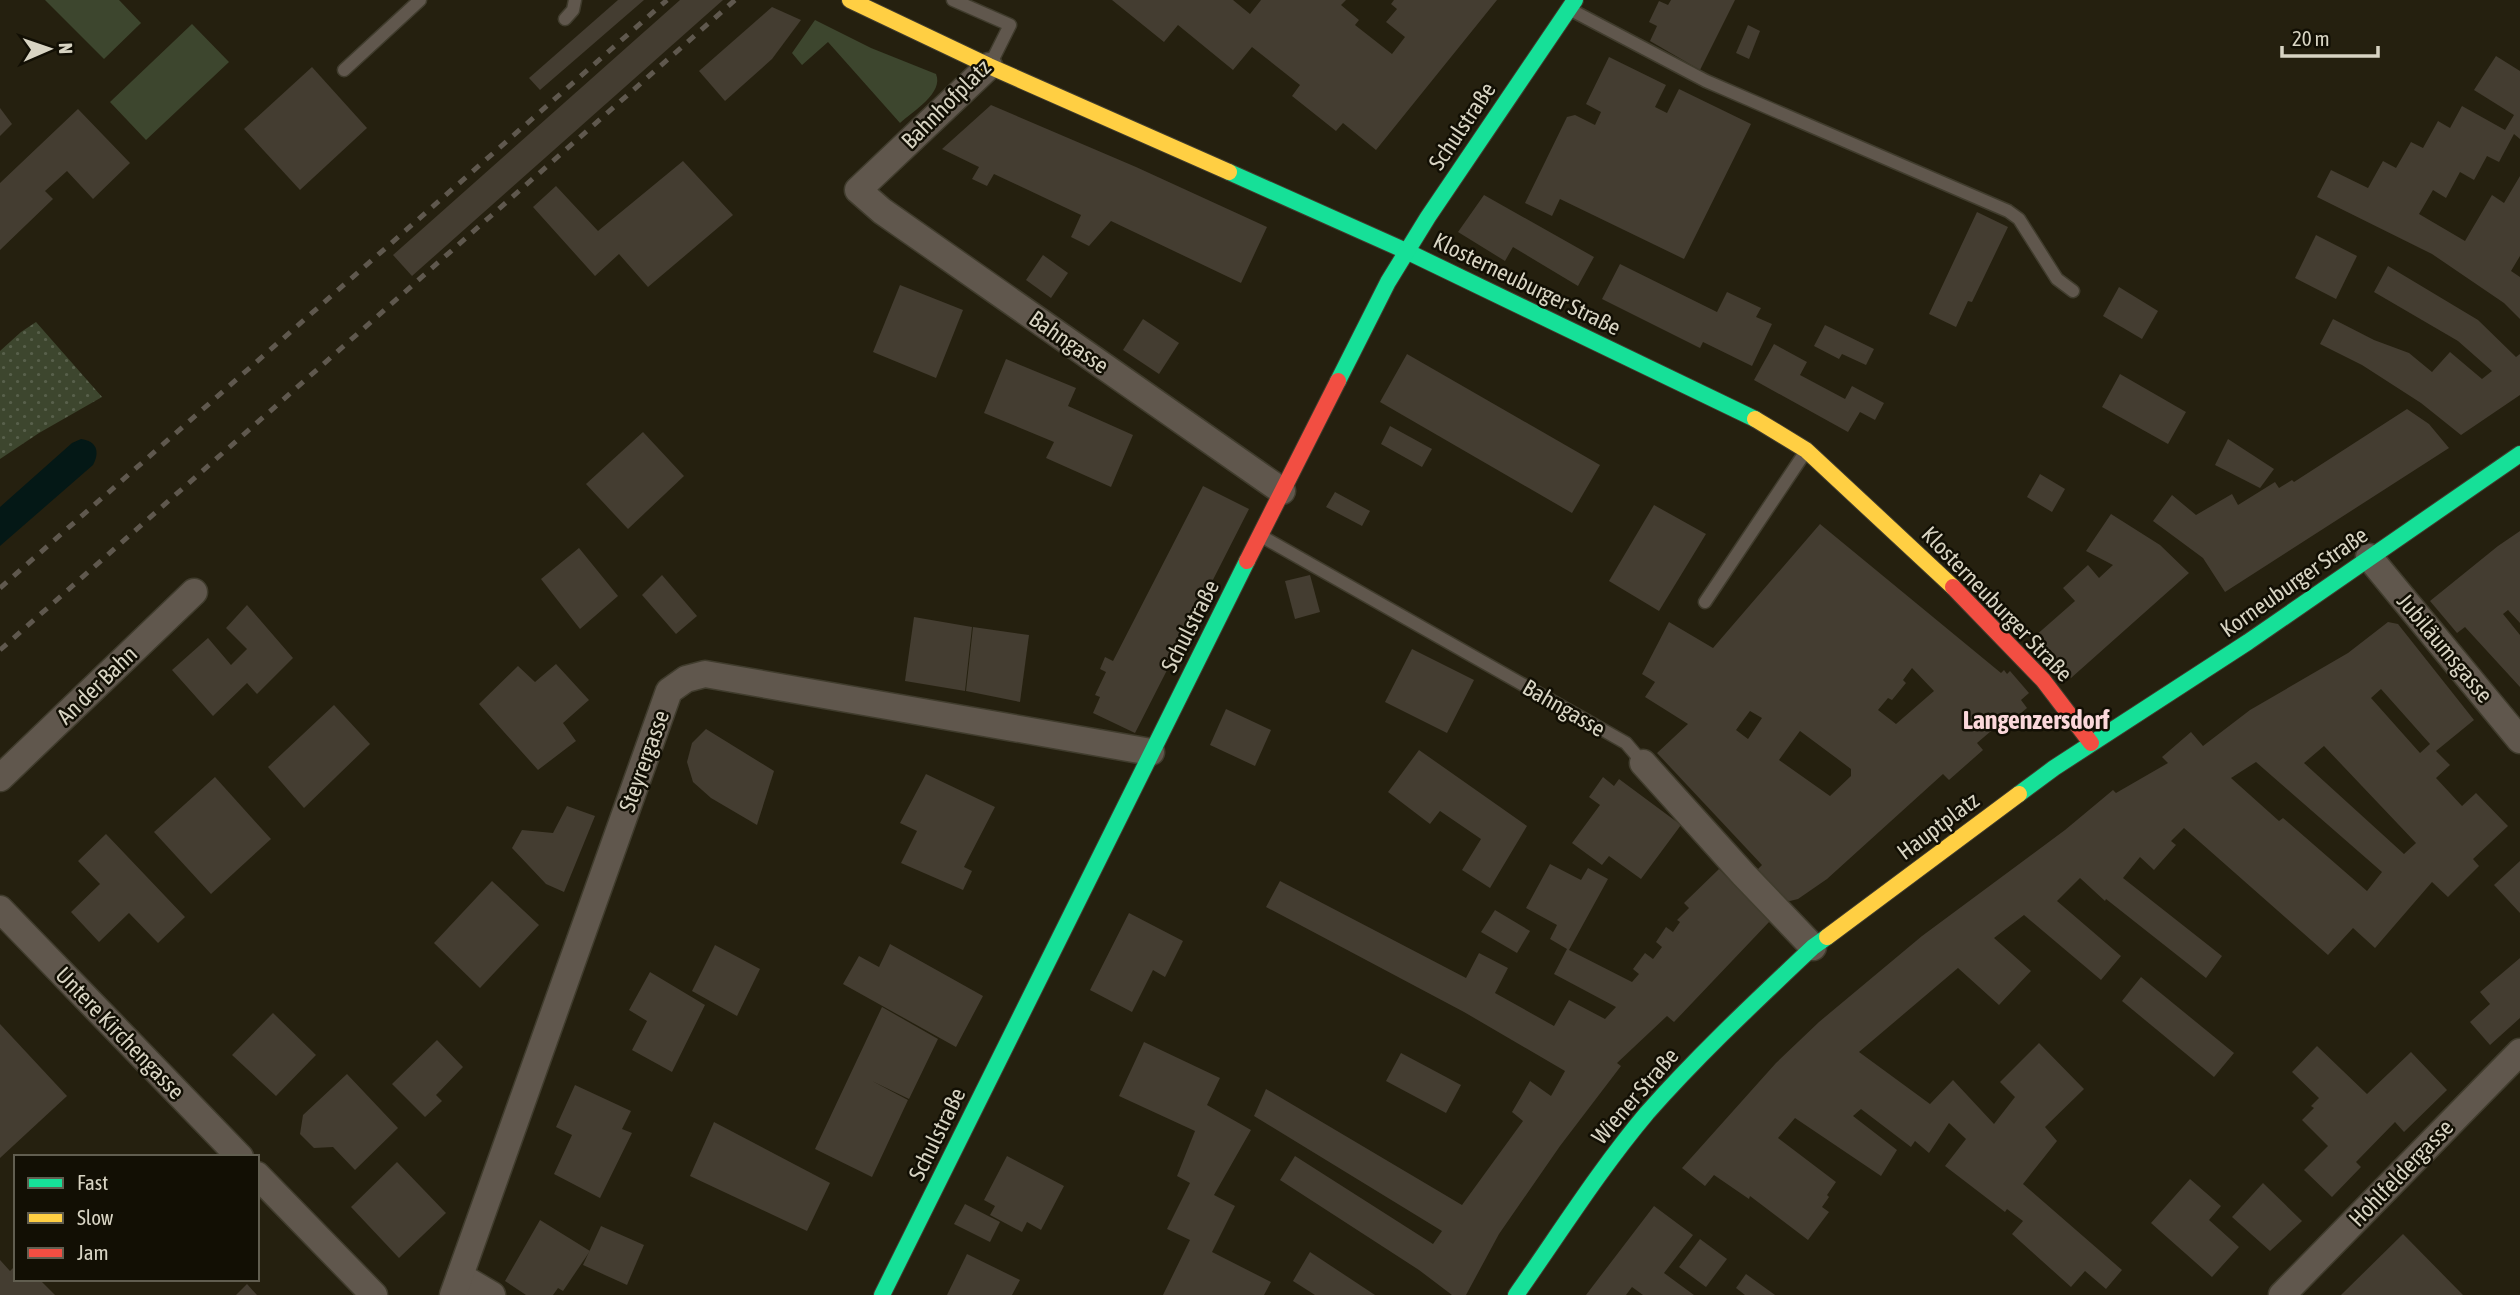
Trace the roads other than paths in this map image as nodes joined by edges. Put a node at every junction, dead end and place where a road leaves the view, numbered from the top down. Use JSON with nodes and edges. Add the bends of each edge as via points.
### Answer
{"nodes":[{"id":1,"x":420,"y":0,"type":"edge"},
{"id":2,"x":575,"y":0,"type":"edge"},
{"id":3,"x":850,"y":0,"type":"edge"},
{"id":4,"x":953,"y":0,"type":"edge"},
{"id":5,"x":1572,"y":4,"type":"edge"},
{"id":6,"x":565,"y":19,"type":"dead end"},
{"id":7,"x":989,"y":66,"type":"junction"},
{"id":8,"x":344,"y":70,"type":"dead end"},
{"id":9,"x":858,"y":190,"type":"joint"},
{"id":10,"x":1406,"y":251,"type":"junction"},
{"id":11,"x":2073,"y":291,"type":"dead end"},
{"id":12,"x":1806,"y":450,"type":"junction"},
{"id":13,"x":2520,"y":454,"type":"edge"},
{"id":14,"x":1282,"y":491,"type":"junction"},
{"id":15,"x":1261,"y":536,"type":"junction"},
{"id":16,"x":2369,"y":557,"type":"junction"},
{"id":17,"x":194,"y":592,"type":"dead end"},
{"id":18,"x":1705,"y":602,"type":"dead end"},
{"id":19,"x":2520,"y":740,"type":"edge"},
{"id":20,"x":2091,"y":743,"type":"junction"},
{"id":21,"x":1151,"y":752,"type":"junction"},
{"id":22,"x":1643,"y":763,"type":"joint"},
{"id":23,"x":0,"y":778,"type":"edge"},
{"id":24,"x":0,"y":909,"type":"edge"},
{"id":25,"x":1813,"y":947,"type":"junction"},
{"id":26,"x":2520,"y":1052,"type":"edge"},
{"id":27,"x":238,"y":1155,"type":"edge"},
{"id":28,"x":259,"y":1177,"type":"edge"},
{"id":29,"x":456,"y":1286,"type":"edge"},
{"id":30,"x":374,"y":1295,"type":"edge"},
{"id":31,"x":492,"y":1295,"type":"edge"},
{"id":32,"x":882,"y":1295,"type":"edge"},
{"id":33,"x":1516,"y":1295,"type":"edge"},
{"id":34,"x":2282,"y":1295,"type":"edge"}],
"edges":[{"from":1,"to":8,"type":"lane"},
{"from":2,"to":6,"type":"lane"},
{"from":3,"to":7,"type":"street","name":"Klosterneuburger Straße"},
{"from":4,"to":7,"type":"lane","name":"Bahnhofplatz","via":[[1010,24]]},
{"from":5,"to":10,"type":"street","name":"Schulstraße"},
{"from":5,"to":11,"type":"lane","via":[[1706,80],[2008,211],[2019,219],[2057,279]]},
{"from":7,"to":9,"type":"street","name":"Bahnhofplatz"},
{"from":7,"to":10,"type":"street","name":"Klosterneuburger Straße"},
{"from":9,"to":14,"type":"street","name":"Bahngasse"},
{"from":10,"to":12,"type":"street","name":"Klosterneuburger Straße","via":[[1769,426]]},
{"from":10,"to":14,"type":"street","name":"Schulstraße"},
{"from":12,"to":18,"type":"lane"},
{"from":12,"to":20,"type":"street","name":"Klosterneuburger Straße","via":[[1953,587],[2043,680]]},
{"from":13,"to":16,"type":"street","name":"Korneuburger Straße"},
{"from":14,"to":15,"type":"street","name":"Schulstraße"},
{"from":15,"to":21,"type":"street","name":"Schulstraße"},
{"from":15,"to":22,"type":"lane","name":"Bahngasse","via":[[1626,743]]},
{"from":16,"to":19,"type":"street","name":"Jubiläumsgasse"},
{"from":16,"to":20,"type":"street","name":"Korneuburger Straße"},
{"from":17,"to":23,"type":"street","name":"An der Bahn"},
{"from":20,"to":25,"type":"street","name":"Hauptplatz"},
{"from":21,"to":29,"type":"street","name":"Steyrergasse","via":[[705,674],[686,678],[669,691]]},
{"from":21,"to":32,"type":"street","name":"Schulstraße"},
{"from":22,"to":25,"type":"street","name":"Bahngasse"},
{"from":24,"to":27,"type":"street","name":"Untere Kirchengasse"},
{"from":25,"to":33,"type":"street","name":"Wiener Straße","via":[[1711,1044],[1647,1114]]},
{"from":26,"to":34,"type":"street","name":"Hohlfeldergasse"},
{"from":28,"to":30,"type":"street"},
{"from":29,"to":31,"type":"street"}]}
